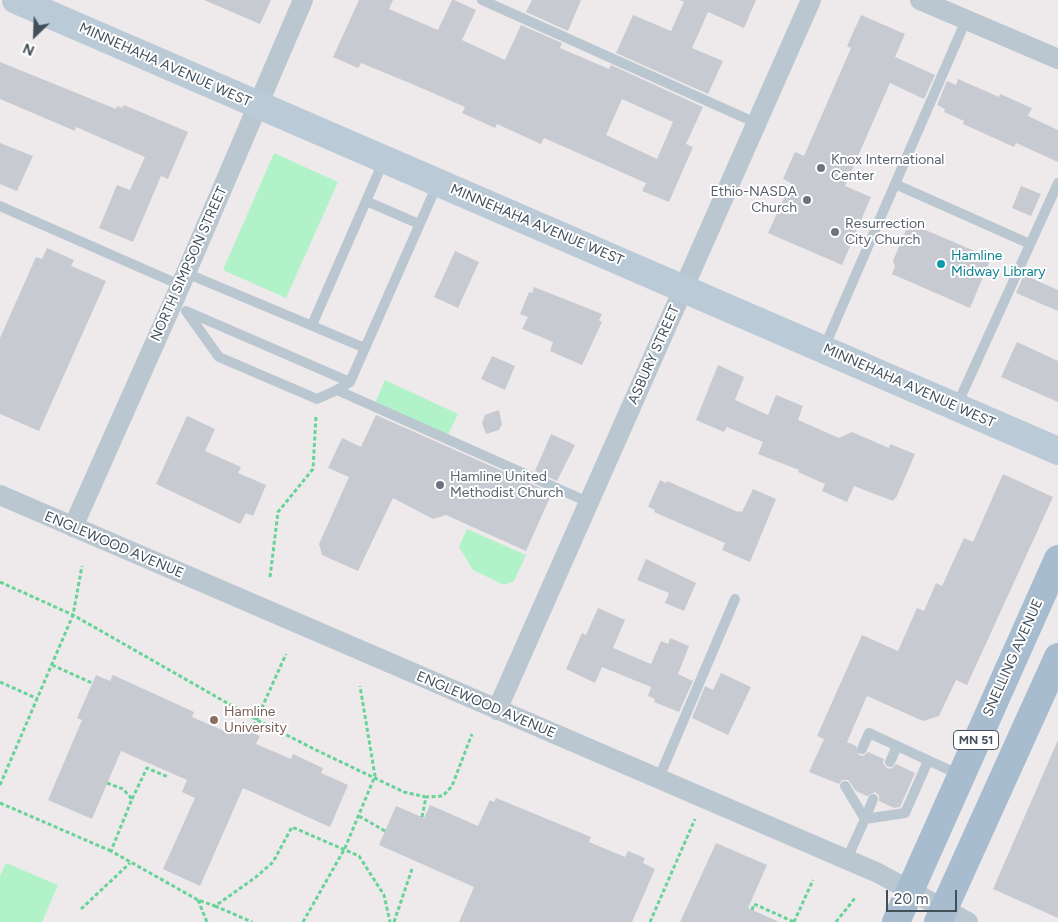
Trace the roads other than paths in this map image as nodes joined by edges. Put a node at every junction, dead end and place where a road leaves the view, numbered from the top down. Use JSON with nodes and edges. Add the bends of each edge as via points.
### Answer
{"nodes":[{"id":1,"x":16,"y":0,"type":"edge"},
{"id":2,"x":303,"y":0,"type":"edge"},
{"id":3,"x":482,"y":0,"type":"edge"},
{"id":4,"x":811,"y":0,"type":"edge"},
{"id":5,"x":920,"y":0,"type":"edge"},
{"id":6,"x":966,"y":20,"type":"junction"},
{"id":7,"x":1058,"y":59,"type":"edge"},
{"id":8,"x":258,"y":106,"type":"junction"},
{"id":9,"x":756,"y":123,"type":"junction"},
{"id":10,"x":384,"y":160,"type":"junction"},
{"id":11,"x":438,"y":182,"type":"junction"},
{"id":12,"x":1058,"y":183,"type":"edge"},
{"id":13,"x":895,"y":184,"type":"junction"},
{"id":14,"x":366,"y":201,"type":"junction"},
{"id":15,"x":0,"y":206,"type":"edge"},
{"id":16,"x":419,"y":224,"type":"junction"},
{"id":17,"x":1030,"y":244,"type":"junction"},
{"id":18,"x":183,"y":279,"type":"junction"},
{"id":19,"x":684,"y":288,"type":"junction"},
{"id":20,"x":179,"y":308,"type":"junction"},
{"id":21,"x":312,"y":325,"type":"junction"},
{"id":22,"x":365,"y":348,"type":"junction"},
{"id":23,"x":824,"y":348,"type":"junction"},
{"id":24,"x":350,"y":382,"type":"junction"},
{"id":25,"x":337,"y":390,"type":"junction"},
{"id":26,"x":956,"y":406,"type":"junction"},
{"id":27,"x":1058,"y":451,"type":"edge"},
{"id":28,"x":0,"y":495,"type":"edge"},
{"id":29,"x":588,"y":502,"type":"junction"},
{"id":30,"x":73,"y":527,"type":"junction"},
{"id":31,"x":1058,"y":558,"type":"edge"},
{"id":32,"x":735,"y":599,"type":"dead end"},
{"id":33,"x":1058,"y":657,"type":"edge"},
{"id":34,"x":497,"y":710,"type":"junction"},
{"id":35,"x":897,"y":746,"type":"junction"},
{"id":36,"x":862,"y":749,"type":"dead end"},
{"id":37,"x":928,"y":761,"type":"junction"},
{"id":38,"x":890,"y":762,"type":"dead end"},
{"id":39,"x":960,"y":775,"type":"junction"},
{"id":40,"x":658,"y":780,"type":"junction"},
{"id":41,"x":845,"y":786,"type":"dead end"},
{"id":42,"x":873,"y":798,"type":"dead end"},
{"id":43,"x":865,"y":819,"type":"junction"},
{"id":44,"x":846,"y":861,"type":"junction"},
{"id":45,"x":910,"y":890,"type":"junction"},
{"id":46,"x":941,"y":915,"type":"edge"},
{"id":47,"x":896,"y":922,"type":"edge"},
{"id":48,"x":968,"y":922,"type":"edge"}],
"edges":[{"from":1,"to":8,"type":"street","name":"MINNEHAHA AVENUE WEST"},
{"from":2,"to":8,"type":"street","name":"NORTH SIMPSON STREET"},
{"from":3,"to":9,"type":"lane"},
{"from":4,"to":9,"type":"street","name":"ASBURY STREET"},
{"from":5,"to":6,"type":"street"},
{"from":6,"to":7,"type":"street"},
{"from":6,"to":13,"type":"lane"},
{"from":8,"to":10,"type":"street","name":"MINNEHAHA AVENUE WEST"},
{"from":8,"to":18,"type":"street","name":"NORTH SIMPSON STREET"},
{"from":9,"to":19,"type":"street","name":"ASBURY STREET"},
{"from":10,"to":11,"type":"street","name":"MINNEHAHA AVENUE WEST"},
{"from":10,"to":14,"type":"lane"},
{"from":11,"to":16,"type":"lane"},
{"from":11,"to":19,"type":"street","name":"MINNEHAHA AVENUE WEST"},
{"from":12,"to":17,"type":"lane"},
{"from":13,"to":17,"type":"lane"},
{"from":13,"to":23,"type":"lane"},
{"from":14,"to":16,"type":"lane"},
{"from":14,"to":21,"type":"lane"},
{"from":15,"to":18,"type":"lane"},
{"from":16,"to":22,"type":"lane"},
{"from":17,"to":26,"type":"lane"},
{"from":18,"to":20,"type":"street","name":"NORTH SIMPSON STREET"},
{"from":18,"to":21,"type":"lane"},
{"from":19,"to":23,"type":"street","name":"MINNEHAHA AVENUE WEST"},
{"from":19,"to":29,"type":"street","name":"ASBURY STREET"},
{"from":20,"to":24,"type":"lane"},
{"from":20,"to":25,"type":"lane","via":[[219,357],[316,399]]},
{"from":20,"to":30,"type":"street","name":"NORTH SIMPSON STREET"},
{"from":21,"to":22,"type":"lane"},
{"from":22,"to":24,"type":"lane"},
{"from":23,"to":26,"type":"street","name":"MINNEHAHA AVENUE WEST"},
{"from":24,"to":25,"type":"lane"},
{"from":25,"to":29,"type":"lane"},
{"from":26,"to":27,"type":"street","name":"MINNEHAHA AVENUE WEST"},
{"from":28,"to":30,"type":"street","name":"ENGLEWOOD AVENUE"},
{"from":29,"to":34,"type":"street","name":"ASBURY STREET"},
{"from":30,"to":34,"type":"street","name":"ENGLEWOOD AVENUE"},
{"from":31,"to":39,"type":"main road","name":"SNELLING AVENUE","number":"MN 51"},
{"from":32,"to":40,"type":"lane"},
{"from":33,"to":46,"type":"main road","number":"MN 51"},
{"from":34,"to":40,"type":"street","name":"ENGLEWOOD AVENUE"},
{"from":35,"to":36,"type":"lane","via":[[869,733]]},
{"from":35,"to":37,"type":"lane"},
{"from":35,"to":38,"type":"lane"},
{"from":37,"to":39,"type":"lane"},
{"from":37,"to":43,"type":"lane","via":[[905,813]]},
{"from":39,"to":45,"type":"main road","name":"SNELLING AVENUE","number":"MN 51"},
{"from":40,"to":44,"type":"street","name":"ENGLEWOOD AVENUE"},
{"from":41,"to":43,"type":"lane"},
{"from":42,"to":43,"type":"lane"},
{"from":43,"to":44,"type":"lane"},
{"from":44,"to":45,"type":"street","name":"ENGLEWOOD AVENUE"},
{"from":45,"to":46,"type":"street","name":"ENGLEWOOD AVENUE"},
{"from":45,"to":47,"type":"main road","name":"SNELLING AVENUE","number":"MN 51"},
{"from":46,"to":48,"type":"street","name":"ENGLEWOOD AVENUE"}]}
